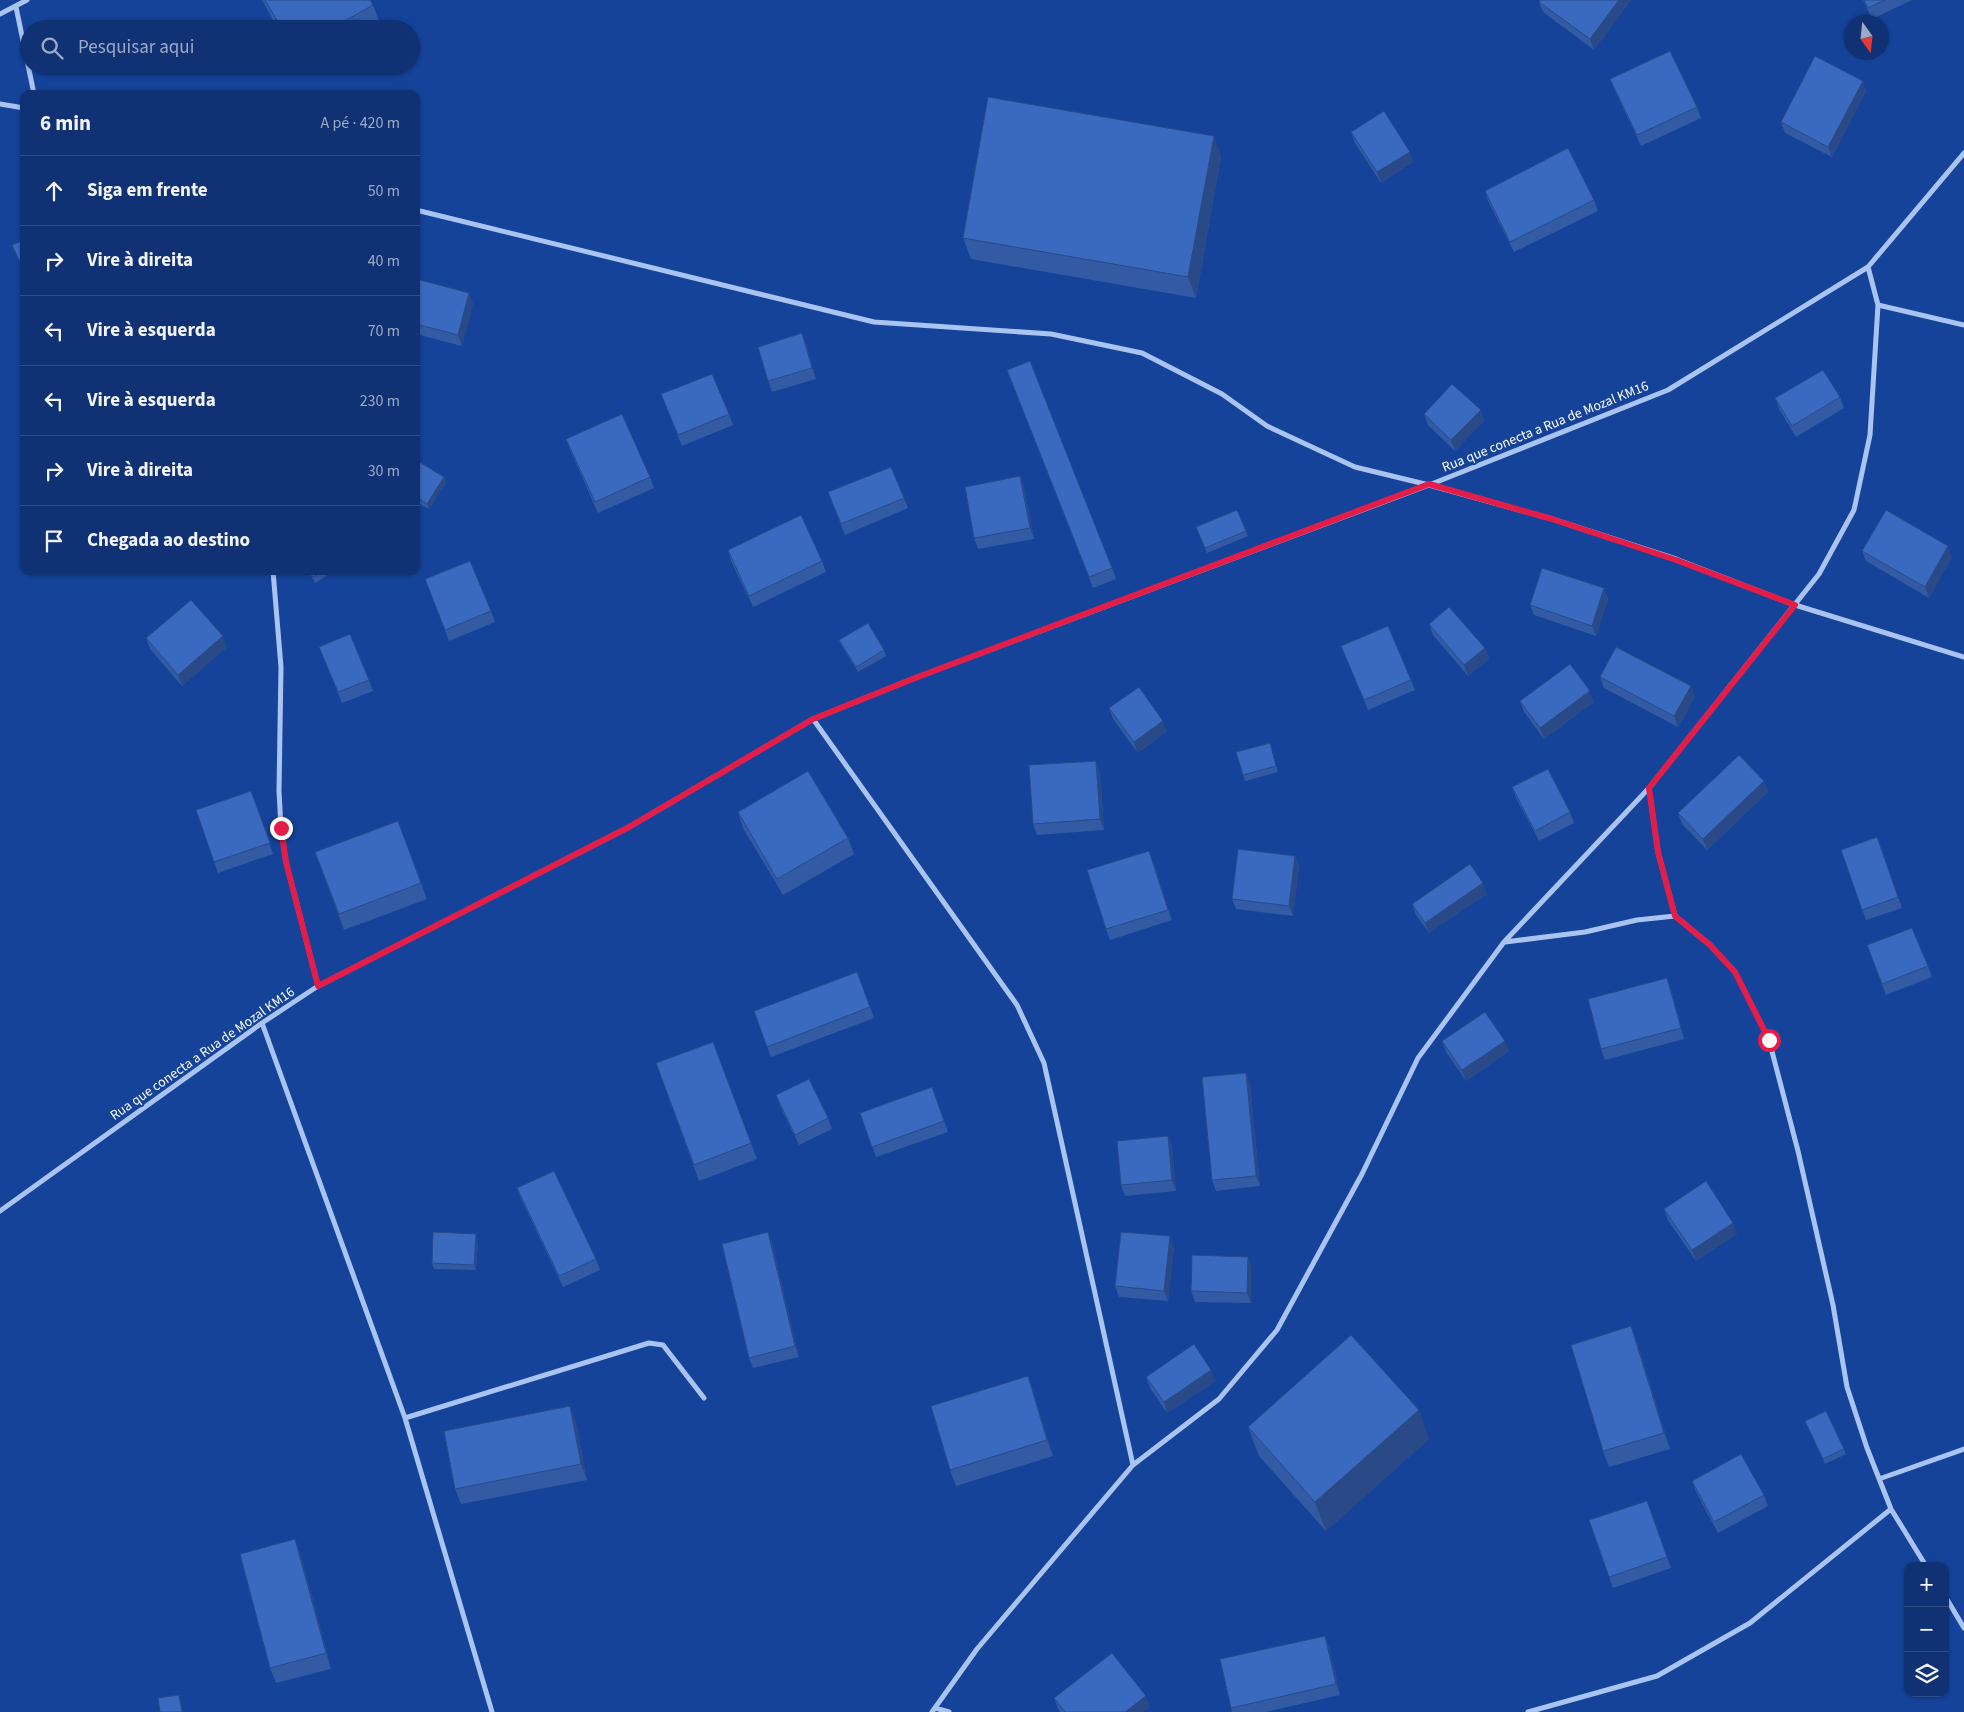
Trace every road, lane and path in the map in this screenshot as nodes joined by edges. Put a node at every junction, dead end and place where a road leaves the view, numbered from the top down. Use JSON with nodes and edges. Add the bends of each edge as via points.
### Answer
{"nodes":[{"id":1,"x":27,"y":0,"type":"edge"},
{"id":2,"x":16,"y":7,"type":"junction"},
{"id":3,"x":0,"y":14,"type":"edge"},
{"id":4,"x":20,"y":26,"type":"edge"},
{"id":5,"x":30,"y":75,"type":"edge"},
{"id":6,"x":33,"y":90,"type":"edge"},
{"id":7,"x":0,"y":104,"type":"edge"},
{"id":8,"x":20,"y":107,"type":"edge"},
{"id":9,"x":1964,"y":153,"type":"edge"},
{"id":10,"x":420,"y":211,"type":"edge"},
{"id":11,"x":1868,"y":267,"type":"junction"},
{"id":12,"x":1878,"y":305,"type":"junction"},
{"id":13,"x":1964,"y":325,"type":"edge"},
{"id":14,"x":1429,"y":484,"type":"junction"},
{"id":15,"x":273,"y":575,"type":"edge"},
{"id":16,"x":1795,"y":605,"type":"junction"},
{"id":17,"x":1964,"y":657,"type":"edge"},
{"id":18,"x":813,"y":719,"type":"junction"},
{"id":19,"x":1649,"y":788,"type":"junction"},
{"id":20,"x":1675,"y":916,"type":"junction"},
{"id":21,"x":1504,"y":942,"type":"junction"},
{"id":22,"x":318,"y":986,"type":"junction"},
{"id":23,"x":262,"y":1023,"type":"junction"},
{"id":24,"x":0,"y":1211,"type":"edge"},
{"id":25,"x":704,"y":1398,"type":"dead end"},
{"id":26,"x":404,"y":1418,"type":"junction"},
{"id":27,"x":1964,"y":1449,"type":"edge"},
{"id":28,"x":1134,"y":1465,"type":"junction"},
{"id":29,"x":1879,"y":1479,"type":"junction"},
{"id":30,"x":1891,"y":1509,"type":"junction"},
{"id":31,"x":1924,"y":1562,"type":"edge"},
{"id":32,"x":1949,"y":1603,"type":"edge"},
{"id":33,"x":1964,"y":1628,"type":"edge"},
{"id":34,"x":934,"y":1710,"type":"edge"},
{"id":35,"x":492,"y":1712,"type":"edge"},
{"id":36,"x":949,"y":1712,"type":"edge"},
{"id":37,"x":1528,"y":1712,"type":"edge"}],
"edges":[{"from":1,"to":2,"type":"street"},
{"from":2,"to":3,"type":"street"},
{"from":2,"to":4,"type":"street"},
{"from":5,"to":6,"type":"street"},
{"from":7,"to":8,"type":"street"},
{"from":9,"to":11,"type":"street","name":"Rua que conecta a Rua de Mozal KM16"},
{"from":10,"to":14,"type":"street","via":[[874,322],[1051,334],[1142,353],[1222,394],[1267,426],[1293,439],[1355,467]]},
{"from":11,"to":12,"type":"street"},
{"from":11,"to":14,"type":"street","name":"Rua que conecta a Rua de Mozal KM16","via":[[1668,390]]},
{"from":12,"to":13,"type":"street"},
{"from":12,"to":16,"type":"street","via":[[1870,435],[1854,510],[1819,574]]},
{"from":14,"to":16,"type":"street","via":[[1667,556]]},
{"from":14,"to":18,"type":"street","name":"Rua que conecta a Rua de Mozal KM16"},
{"from":15,"to":22,"type":"street","via":[[281,667],[281,828],[286,862]]},
{"from":16,"to":17,"type":"street"},
{"from":16,"to":19,"type":"street"},
{"from":18,"to":22,"type":"street","name":"Rua que conecta a Rua de Mozal KM16","via":[[629,827]]},
{"from":18,"to":28,"type":"street","via":[[1017,1004],[1044,1063]]},
{"from":19,"to":20,"type":"street","via":[[1658,852]]},
{"from":19,"to":21,"type":"street"},
{"from":20,"to":21,"type":"street"},
{"from":20,"to":29,"type":"street","via":[[1710,945],[1735,972],[1769,1040],[1831,1295],[1847,1388]]},
{"from":21,"to":28,"type":"street","via":[[1418,1058],[1362,1174],[1277,1330],[1219,1399]]},
{"from":22,"to":23,"type":"street","name":"Rua que conecta a Rua de Mozal KM16"},
{"from":23,"to":24,"type":"street","name":"Rua que conecta a Rua de Mozal KM16"},
{"from":23,"to":26,"type":"street"},
{"from":25,"to":26,"type":"street","via":[[663,1345],[650,1343]]},
{"from":26,"to":35,"type":"street"},
{"from":27,"to":29,"type":"street"},
{"from":28,"to":34,"type":"street","via":[[977,1649]]},
{"from":29,"to":30,"type":"street"},
{"from":30,"to":31,"type":"street"},
{"from":30,"to":37,"type":"street","via":[[1750,1623],[1657,1676]]},
{"from":32,"to":33,"type":"street"},
{"from":34,"to":36,"type":"street"}]}
